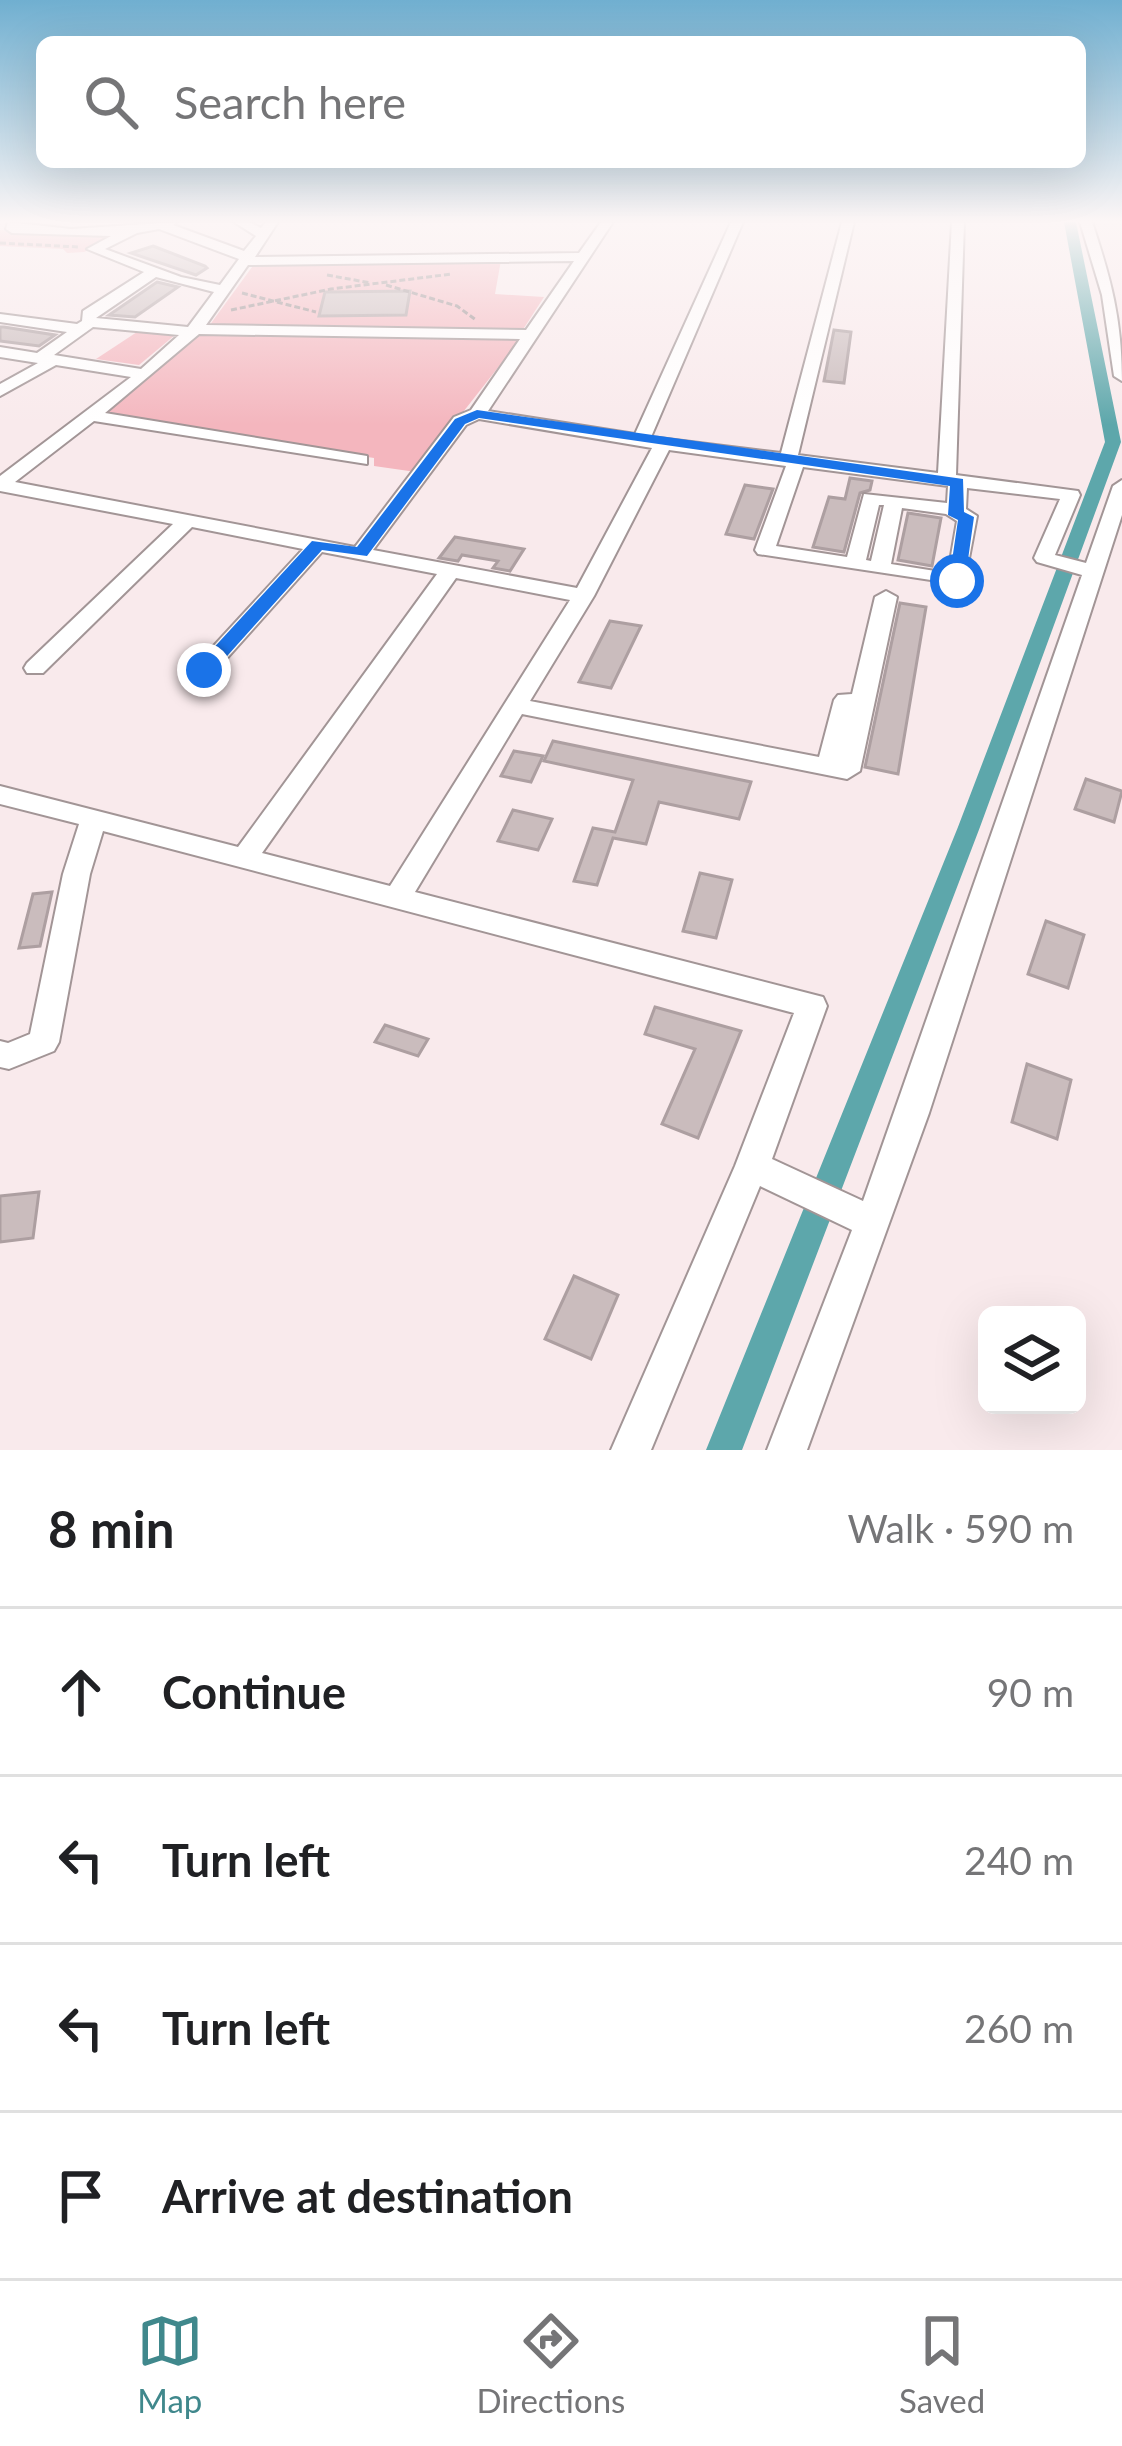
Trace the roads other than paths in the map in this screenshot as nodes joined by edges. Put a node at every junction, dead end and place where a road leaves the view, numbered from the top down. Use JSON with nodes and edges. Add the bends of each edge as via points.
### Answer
{"nodes":[{"id":1,"x":126,"y":290,"type":"edge"},
{"id":2,"x":225,"y":290,"type":"edge"},
{"id":3,"x":561,"y":290,"type":"edge"},
{"id":4,"x":711,"y":290,"type":"edge"},
{"id":5,"x":832,"y":290,"type":"edge"},
{"id":6,"x":957,"y":290,"type":"edge"},
{"id":7,"x":1107,"y":290,"type":"edge"},
{"id":8,"x":0,"y":318,"type":"edge"},
{"id":9,"x":85,"y":326,"type":"junction"},
{"id":10,"x":198,"y":326,"type":"junction"},
{"id":11,"x":141,"y":327,"type":"junction"},
{"id":12,"x":530,"y":335,"type":"junction"},
{"id":13,"x":112,"y":342,"type":"dead end"},
{"id":14,"x":0,"y":352,"type":"edge"},
{"id":15,"x":97,"y":353,"type":"dead end"},
{"id":16,"x":47,"y":359,"type":"junction"},
{"id":17,"x":81,"y":364,"type":"junction"},
{"id":18,"x":145,"y":374,"type":"junction"},
{"id":19,"x":1122,"y":376,"type":"edge"},
{"id":20,"x":0,"y":391,"type":"edge"},
{"id":21,"x":477,"y":414,"type":"junction"},
{"id":22,"x":92,"y":416,"type":"junction"},
{"id":23,"x":652,"y":442,"type":"junction"},
{"id":24,"x":361,"y":460,"type":"dead end"},
{"id":25,"x":792,"y":461,"type":"junction"},
{"id":26,"x":953,"y":482,"type":"junction"},
{"id":27,"x":0,"y":485,"type":"edge"},
{"id":28,"x":1122,"y":486,"type":"edge"},
{"id":29,"x":894,"y":501,"type":"junction"},
{"id":30,"x":957,"y":510,"type":"junction"},
{"id":31,"x":188,"y":520,"type":"junction"},
{"id":32,"x":1114,"y":537,"type":"edge"},
{"id":33,"x":318,"y":544,"type":"junction"},
{"id":34,"x":361,"y":552,"type":"junction"},
{"id":35,"x":855,"y":565,"type":"junction"},
{"id":36,"x":880,"y":568,"type":"junction"},
{"id":37,"x":451,"y":570,"type":"junction"},
{"id":38,"x":1095,"y":572,"type":"junction"},
{"id":39,"x":583,"y":596,"type":"junction"},
{"id":40,"x":879,"y":598,"type":"dead end"},
{"id":41,"x":35,"y":668,"type":"dead end"},
{"id":42,"x":204,"y":670,"type":"dead end"},
{"id":43,"x":517,"y":706,"type":"junction"},
{"id":44,"x":0,"y":794,"type":"edge"},
{"id":45,"x":94,"y":819,"type":"junction"},
{"id":46,"x":245,"y":857,"type":"junction"},
{"id":47,"x":398,"y":897,"type":"junction"},
{"id":48,"x":0,"y":1054,"type":"edge"},
{"id":49,"x":752,"y":1166,"type":"junction"},
{"id":50,"x":872,"y":1222,"type":"junction"},
{"id":51,"x":631,"y":1450,"type":"edge"},
{"id":52,"x":787,"y":1450,"type":"edge"}],
"edges":[{"from":1,"to":9,"type":"street","via":[[88,314]]},
{"from":2,"to":10,"type":"street"},
{"from":3,"to":12,"type":"street"},
{"from":4,"to":23,"type":"street"},
{"from":5,"to":25,"type":"street"},
{"from":6,"to":26,"type":"street"},
{"from":7,"to":19,"type":"street"},
{"from":8,"to":9,"type":"street"},
{"from":9,"to":11,"type":"street"},
{"from":9,"to":16,"type":"street"},
{"from":10,"to":11,"type":"street"},
{"from":10,"to":12,"type":"street"},
{"from":10,"to":18,"type":"street"},
{"from":11,"to":13,"type":"street"},
{"from":12,"to":21,"type":"street"},
{"from":14,"to":16,"type":"street"},
{"from":15,"to":17,"type":"street"},
{"from":16,"to":17,"type":"street"},
{"from":16,"to":20,"type":"street"},
{"from":17,"to":18,"type":"street"},
{"from":18,"to":22,"type":"street"},
{"from":21,"to":23,"type":"street"},
{"from":21,"to":34,"type":"street","via":[[460,422]]},
{"from":22,"to":24,"type":"street"},
{"from":22,"to":27,"type":"street"},
{"from":23,"to":25,"type":"street"},
{"from":23,"to":39,"type":"street"},
{"from":25,"to":26,"type":"street"},
{"from":25,"to":35,"type":"street","via":[[765,550]]},
{"from":26,"to":30,"type":"street"},
{"from":26,"to":38,"type":"street","via":[[1071,495],[1044,558]]},
{"from":27,"to":31,"type":"street"},
{"from":28,"to":32,"type":"street"},
{"from":29,"to":30,"type":"street"},
{"from":29,"to":35,"type":"street","via":[[871,498]]},
{"from":29,"to":36,"type":"street"},
{"from":30,"to":36,"type":"street","via":[[967,517],[957,581]]},
{"from":31,"to":33,"type":"street"},
{"from":31,"to":41,"type":"street"},
{"from":32,"to":38,"type":"street"},
{"from":33,"to":34,"type":"street"},
{"from":33,"to":42,"type":"street"},
{"from":34,"to":37,"type":"street"},
{"from":35,"to":36,"type":"street"},
{"from":37,"to":39,"type":"street"},
{"from":37,"to":46,"type":"street"},
{"from":38,"to":50,"type":"street"},
{"from":39,"to":43,"type":"street"},
{"from":40,"to":43,"type":"street","via":[[847,771]]},
{"from":43,"to":47,"type":"street"},
{"from":44,"to":45,"type":"street"},
{"from":45,"to":46,"type":"street"},
{"from":45,"to":48,"type":"street","via":[[77,859],[43,1042]]},
{"from":46,"to":47,"type":"street"},
{"from":47,"to":49,"type":"street","via":[[812,1006]]},
{"from":49,"to":50,"type":"street"},
{"from":49,"to":51,"type":"street"},
{"from":50,"to":52,"type":"street"}]}
